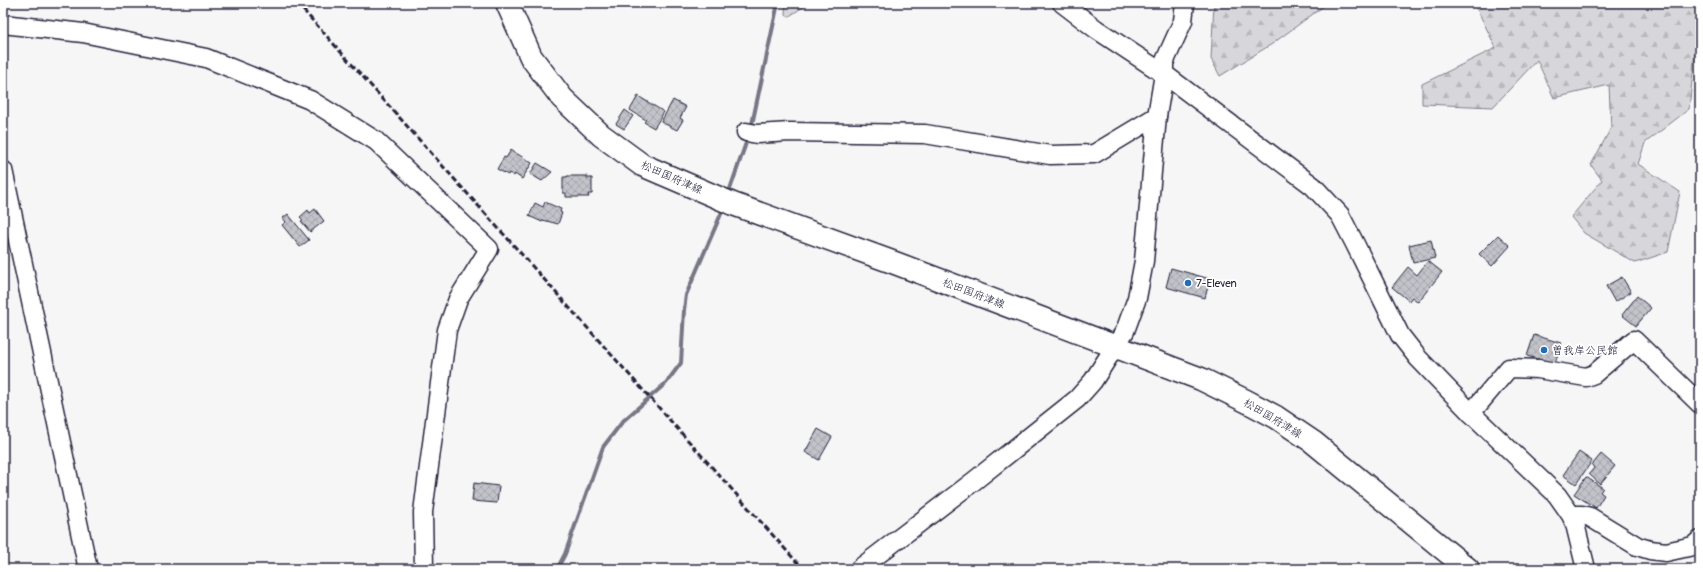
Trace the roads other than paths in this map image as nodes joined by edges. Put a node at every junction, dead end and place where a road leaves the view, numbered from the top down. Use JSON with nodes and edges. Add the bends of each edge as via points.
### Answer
{"nodes":[{"id":1,"x":507,"y":3,"type":"edge"},
{"id":2,"x":1062,"y":3,"type":"edge"},
{"id":3,"x":1185,"y":3,"type":"edge"},
{"id":4,"x":3,"y":24,"type":"edge"},
{"id":5,"x":1164,"y":74,"type":"junction"},
{"id":6,"x":1157,"y":116,"type":"junction"},
{"id":7,"x":750,"y":133,"type":"dead end"},
{"id":8,"x":3,"y":170,"type":"edge"},
{"id":9,"x":1116,"y":347,"type":"junction"},
{"id":10,"x":1700,"y":404,"type":"edge"},
{"id":11,"x":1471,"y":413,"type":"junction"},
{"id":12,"x":1571,"y":515,"type":"junction"},
{"id":13,"x":1700,"y":540,"type":"edge"},
{"id":14,"x":88,"y":569,"type":"edge"},
{"id":15,"x":424,"y":569,"type":"edge"},
{"id":16,"x":859,"y":569,"type":"edge"},
{"id":17,"x":1468,"y":569,"type":"edge"},
{"id":18,"x":1586,"y":569,"type":"edge"}],
"edges":[{"from":1,"to":9,"type":"main road","name":"松田国府津線","via":[[531,57],[562,98],[601,135],[642,165],[727,201]]},
{"from":2,"to":5,"type":"street","via":[[1096,30]]},
{"from":3,"to":5,"type":"street","via":[[1183,21],[1164,63]]},
{"from":4,"to":15,"type":"street","via":[[83,33],[206,58],[310,100],[376,141],[489,249],[458,299],[447,330],[423,512]]},
{"from":5,"to":6,"type":"street"},
{"from":5,"to":11,"type":"street","via":[[1313,186],[1340,215],[1400,335],[1418,358]]},
{"from":6,"to":7,"type":"street","via":[[1094,154],[1050,155],[925,134]]},
{"from":6,"to":9,"type":"street","via":[[1144,261],[1137,298],[1126,331]]},
{"from":8,"to":14,"type":"street"},
{"from":9,"to":16,"type":"street","via":[[1093,381],[1077,398]]},
{"from":9,"to":17,"type":"main road","name":"松田国府津線","via":[[1201,379],[1276,417],[1313,442]]},
{"from":10,"to":11,"type":"street","via":[[1634,340],[1594,374],[1586,377],[1538,369],[1509,368]]},
{"from":11,"to":12,"type":"street","via":[[1556,495]]},
{"from":12,"to":13,"type":"street","via":[[1590,517],[1637,546],[1650,550],[1666,552],[1693,546]]},
{"from":12,"to":18,"type":"street"}]}
